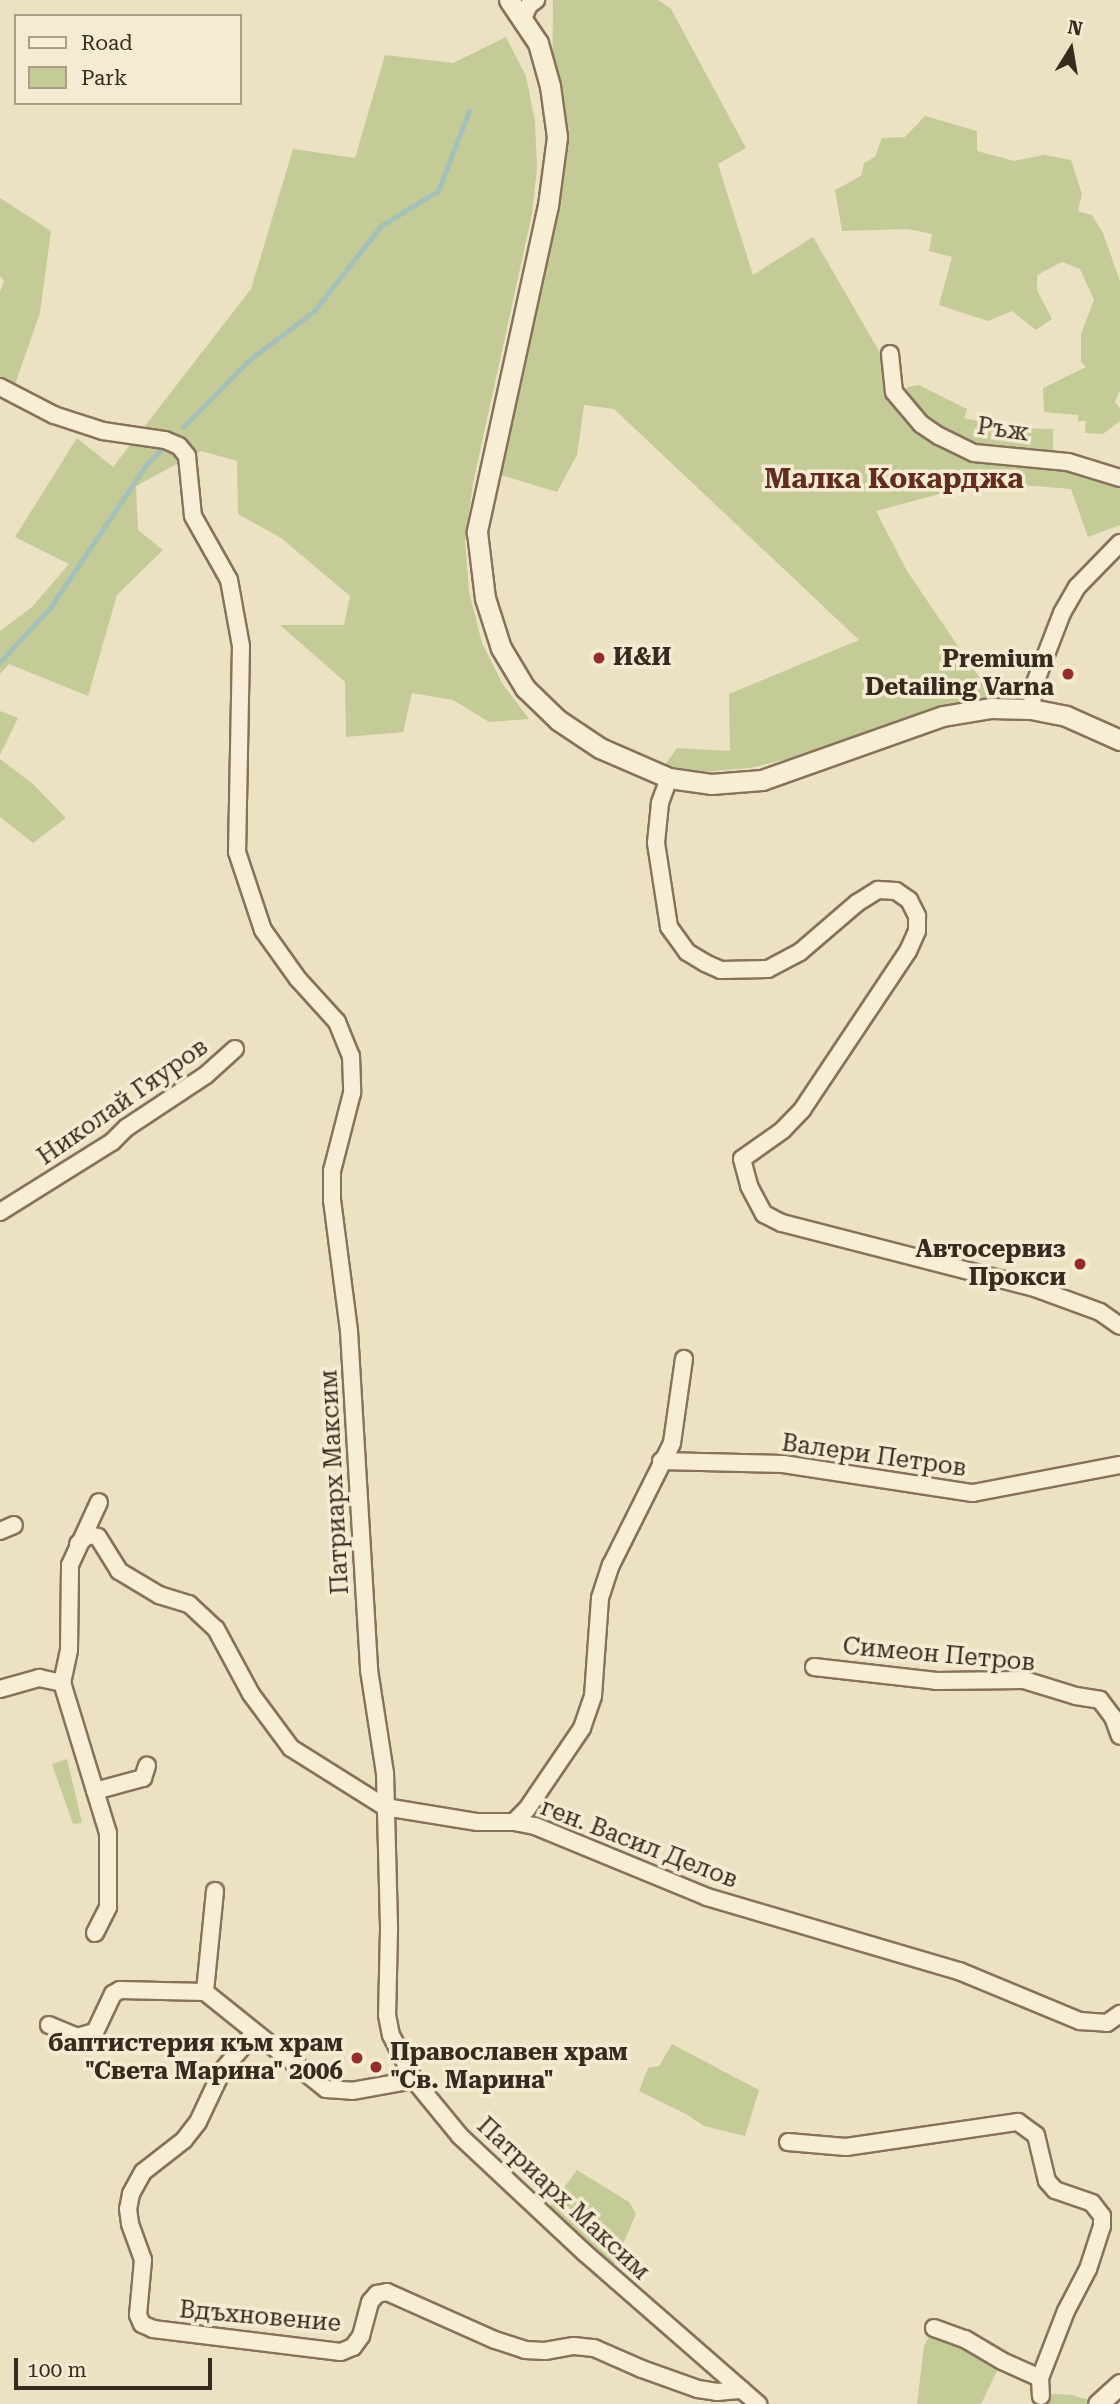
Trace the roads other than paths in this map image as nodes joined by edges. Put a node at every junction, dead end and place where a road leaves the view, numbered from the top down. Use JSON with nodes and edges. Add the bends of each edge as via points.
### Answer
{"nodes":[{"id":1,"x":509,"y":0,"type":"edge"},
{"id":2,"x":536,"y":0,"type":"edge"},
{"id":3,"x":523,"y":18,"type":"junction"},
{"id":4,"x":890,"y":354,"type":"dead end"},
{"id":5,"x":0,"y":387,"type":"edge"},
{"id":6,"x":1120,"y":478,"type":"edge"},
{"id":7,"x":1120,"y":543,"type":"edge"},
{"id":8,"x":1031,"y":709,"type":"junction"},
{"id":9,"x":1120,"y":740,"type":"edge"},
{"id":10,"x":669,"y":778,"type":"junction"},
{"id":11,"x":235,"y":1049,"type":"dead end"},
{"id":12,"x":0,"y":1212,"type":"edge"},
{"id":13,"x":1120,"y":1326,"type":"edge"},
{"id":14,"x":684,"y":1359,"type":"dead end"},
{"id":15,"x":661,"y":1461,"type":"junction"},
{"id":16,"x":1120,"y":1465,"type":"edge"},
{"id":17,"x":99,"y":1502,"type":"dead end"},
{"id":18,"x":78,"y":1544,"type":"junction"},
{"id":19,"x":814,"y":1667,"type":"dead end"},
{"id":20,"x":62,"y":1683,"type":"junction"},
{"id":21,"x":0,"y":1689,"type":"edge"},
{"id":22,"x":1120,"y":1735,"type":"edge"},
{"id":23,"x":147,"y":1766,"type":"dead end"},
{"id":24,"x":96,"y":1791,"type":"junction"},
{"id":25,"x":385,"y":1807,"type":"junction"},
{"id":26,"x":514,"y":1822,"type":"junction"},
{"id":27,"x":215,"y":1891,"type":"dead end"},
{"id":28,"x":95,"y":1933,"type":"dead end"},
{"id":29,"x":205,"y":1992,"type":"junction"},
{"id":30,"x":1120,"y":2015,"type":"edge"},
{"id":31,"x":50,"y":2025,"type":"dead end"},
{"id":32,"x":254,"y":2033,"type":"junction"},
{"id":33,"x":414,"y":2080,"type":"junction"},
{"id":34,"x":788,"y":2142,"type":"dead end"},
{"id":35,"x":934,"y":2328,"type":"dead end"},
{"id":36,"x":1040,"y":2378,"type":"junction"},
{"id":37,"x":1120,"y":2384,"type":"edge"},
{"id":38,"x":742,"y":2390,"type":"junction"},
{"id":39,"x":1041,"y":2396,"type":"dead end"},
{"id":40,"x":758,"y":2404,"type":"edge"},
{"id":41,"x":1098,"y":2404,"type":"edge"}],
"edges":[{"from":1,"to":3,"type":"street"},
{"from":2,"to":3,"type":"street"},
{"from":3,"to":10,"type":"street","via":[[538,43],[550,86],[556,137],[548,205],[477,532],[485,598],[501,648],[525,688],[600,748]]},
{"from":4,"to":6,"type":"street","name":"Ръж","via":[[894,392],[921,424],[939,436],[974,453],[1068,462]]},
{"from":5,"to":25,"type":"street","name":"Патриарх Максим","via":[[54,415],[103,431],[179,446],[187,456],[193,516],[229,580],[237,614],[242,703],[237,852],[263,930],[337,1022],[351,1056],[352,1093],[332,1171],[332,1200],[349,1331],[363,1598],[382,1742]]},
{"from":7,"to":8,"type":"street","via":[[1077,587],[1062,613],[1035,683]]},
{"from":8,"to":9,"type":"street","via":[[1066,716]]},
{"from":8,"to":10,"type":"street","via":[[991,708],[943,716],[762,780],[710,784]]},
{"from":10,"to":13,"type":"street","via":[[660,803],[656,843],[669,927],[696,958],[721,970],[768,969],[800,952],[856,903],[878,890],[896,891],[909,900],[916,916],[917,931],[908,951],[802,1110],[742,1159],[749,1186],[764,1214],[782,1223],[1032,1287],[1100,1312]]},
{"from":11,"to":12,"type":"street","name":"Николай Гяуров","via":[[112,1142]]},
{"from":14,"to":15,"type":"street","via":[[672,1443]]},
{"from":15,"to":16,"type":"street","name":"Валери Петров","via":[[783,1464],[973,1493]]},
{"from":15,"to":26,"type":"street","via":[[600,1598],[593,1696],[582,1728]]},
{"from":17,"to":18,"type":"street"},
{"from":18,"to":20,"type":"street","via":[[70,1565],[69,1650]]},
{"from":18,"to":25,"type":"street","name":"ген. Васил Делов","via":[[88,1535],[98,1537],[118,1571],[159,1595],[189,1604],[216,1629],[251,1694],[291,1748]]},
{"from":19,"to":22,"type":"street","name":"Симеон Петров","via":[[936,1681],[1024,1680],[1100,1700]]},
{"from":20,"to":21,"type":"street","via":[[39,1678]]},
{"from":20,"to":24,"type":"street"},
{"from":23,"to":24,"type":"street","via":[[143,1778]]},
{"from":24,"to":28,"type":"street","via":[[108,1833],[108,1907]]},
{"from":25,"to":26,"type":"street","name":"ген. Васил Делов","via":[[478,1822]]},
{"from":25,"to":33,"type":"street","name":"Патриарх Максим","via":[[387,2015],[391,2035]]},
{"from":26,"to":30,"type":"street","name":"ген. Васил Делов","via":[[535,1826],[707,1897],[947,1967],[1080,2021],[1107,2023]]},
{"from":27,"to":29,"type":"street"},
{"from":29,"to":31,"type":"street","via":[[120,1990],[108,2002],[95,2032],[77,2036]]},
{"from":29,"to":32,"type":"street"},
{"from":32,"to":33,"type":"street","via":[[327,2089],[352,2091]]},
{"from":32,"to":38,"type":"street","name":"Вдъхновение","via":[[222,2071],[198,2122],[184,2140],[143,2172],[131,2194],[130,2224],[143,2260],[138,2315],[142,2324],[341,2351],[353,2347],[360,2336],[370,2302],[387,2292],[525,2350],[594,2348],[698,2389]]},
{"from":33,"to":38,"type":"street","name":"Патриарх Максим","via":[[460,2136]]},
{"from":34,"to":36,"type":"street","via":[[846,2147],[1018,2122],[1027,2126],[1036,2135],[1047,2181],[1055,2190],[1085,2198],[1102,2216],[1088,2269]]},
{"from":35,"to":36,"type":"street"},
{"from":36,"to":39,"type":"street"},
{"from":37,"to":41,"type":"street"},
{"from":38,"to":40,"type":"street","name":"Патриарх Максим"}]}
